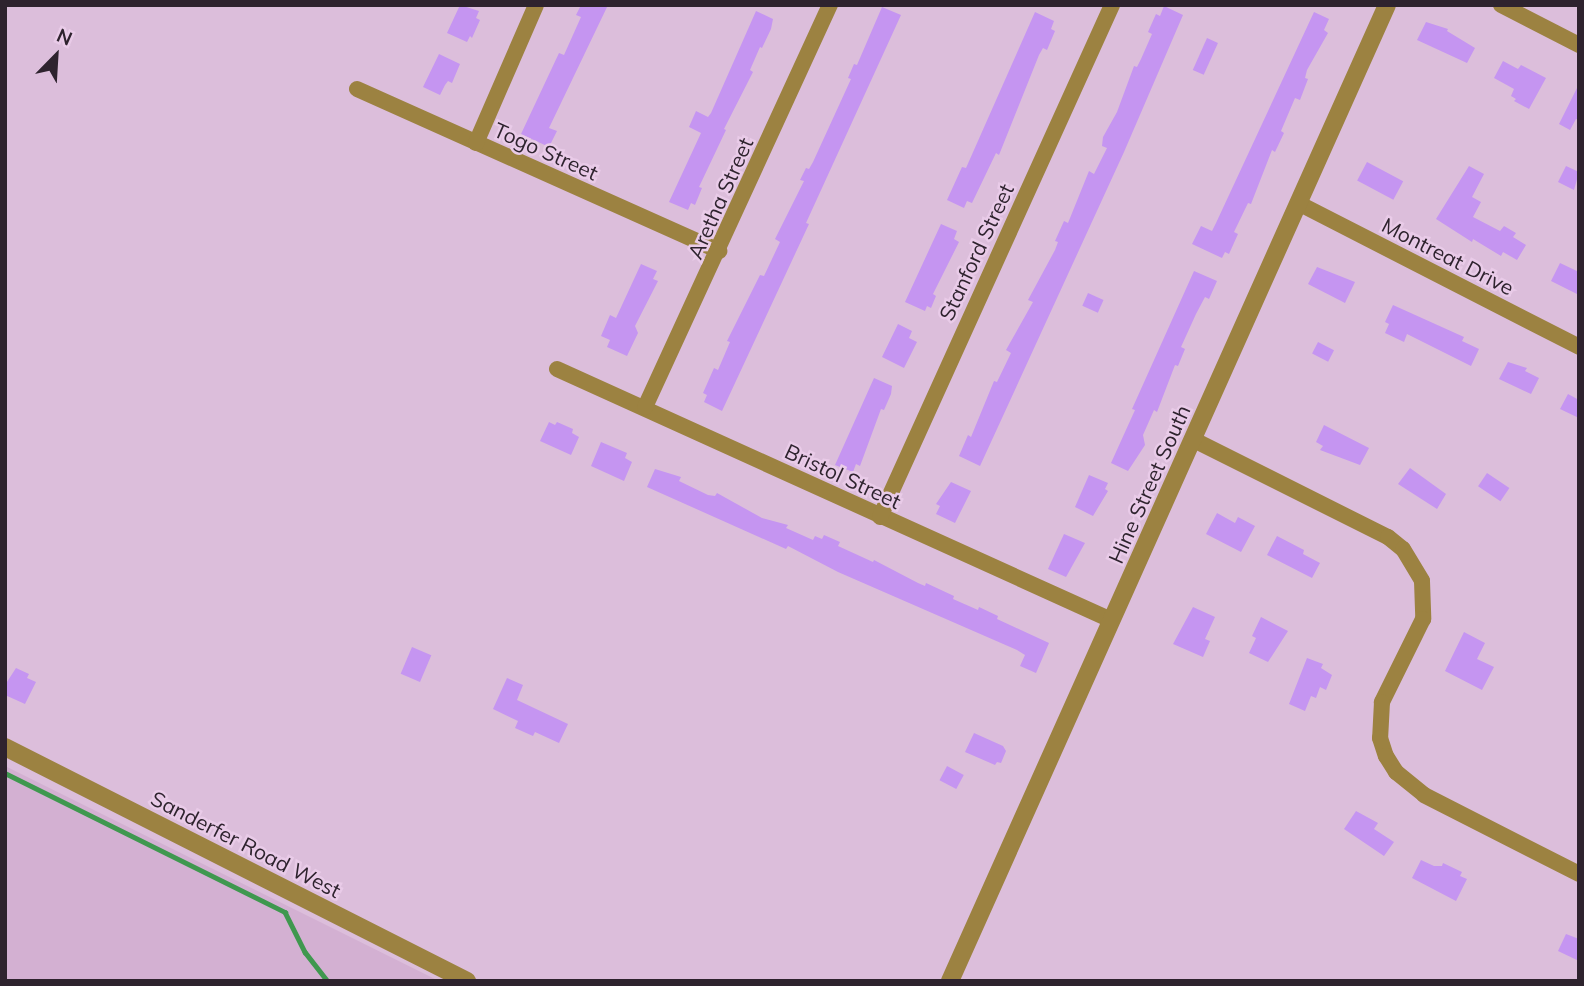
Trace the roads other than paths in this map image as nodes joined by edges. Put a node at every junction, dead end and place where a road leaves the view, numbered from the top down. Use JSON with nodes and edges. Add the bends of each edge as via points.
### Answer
{"nodes":[{"id":1,"x":536,"y":5,"type":"edge"},
{"id":2,"x":830,"y":5,"type":"edge"},
{"id":3,"x":1112,"y":5,"type":"edge"},
{"id":4,"x":1387,"y":5,"type":"edge"},
{"id":5,"x":1501,"y":5,"type":"edge"},
{"id":6,"x":1579,"y":45,"type":"edge"},
{"id":7,"x":357,"y":89,"type":"dead end"},
{"id":8,"x":476,"y":143,"type":"junction"},
{"id":9,"x":1298,"y":203,"type":"junction"},
{"id":10,"x":719,"y":251,"type":"junction"},
{"id":11,"x":1579,"y":347,"type":"edge"},
{"id":12,"x":557,"y":369,"type":"dead end"},
{"id":13,"x":645,"y":407,"type":"junction"},
{"id":14,"x":1194,"y":440,"type":"junction"},
{"id":15,"x":880,"y":517,"type":"junction"},
{"id":16,"x":1111,"y":620,"type":"junction"},
{"id":17,"x":5,"y":747,"type":"edge"},
{"id":18,"x":1579,"y":874,"type":"edge"},
{"id":19,"x":467,"y":981,"type":"edge"},
{"id":20,"x":950,"y":981,"type":"edge"}],
"edges":[{"from":1,"to":8,"type":"street"},
{"from":2,"to":10,"type":"street","name":"Aretha Street"},
{"from":3,"to":15,"type":"street","name":"Stanford Street"},
{"from":4,"to":9,"type":"street","name":"Hine Street South"},
{"from":5,"to":6,"type":"street"},
{"from":7,"to":8,"type":"street","name":"Togo Street"},
{"from":8,"to":10,"type":"street","name":"Togo Street"},
{"from":9,"to":11,"type":"street","name":"Montreat Drive"},
{"from":9,"to":14,"type":"street","name":"Hine Street South"},
{"from":10,"to":13,"type":"street","name":"Aretha Street"},
{"from":12,"to":13,"type":"street","name":"Bristol Street"},
{"from":13,"to":15,"type":"street","name":"Bristol Street"},
{"from":14,"to":16,"type":"street","name":"Hine Street South"},
{"from":14,"to":18,"type":"street","via":[[1388,537],[1403,549],[1422,581],[1423,619],[1381,702],[1380,738],[1386,756],[1396,772],[1424,795]]},
{"from":15,"to":16,"type":"street","name":"Bristol Street"},
{"from":16,"to":20,"type":"street","name":"Hine Street South"},
{"from":17,"to":19,"type":"street","name":"Sanderfer Road West"}]}
